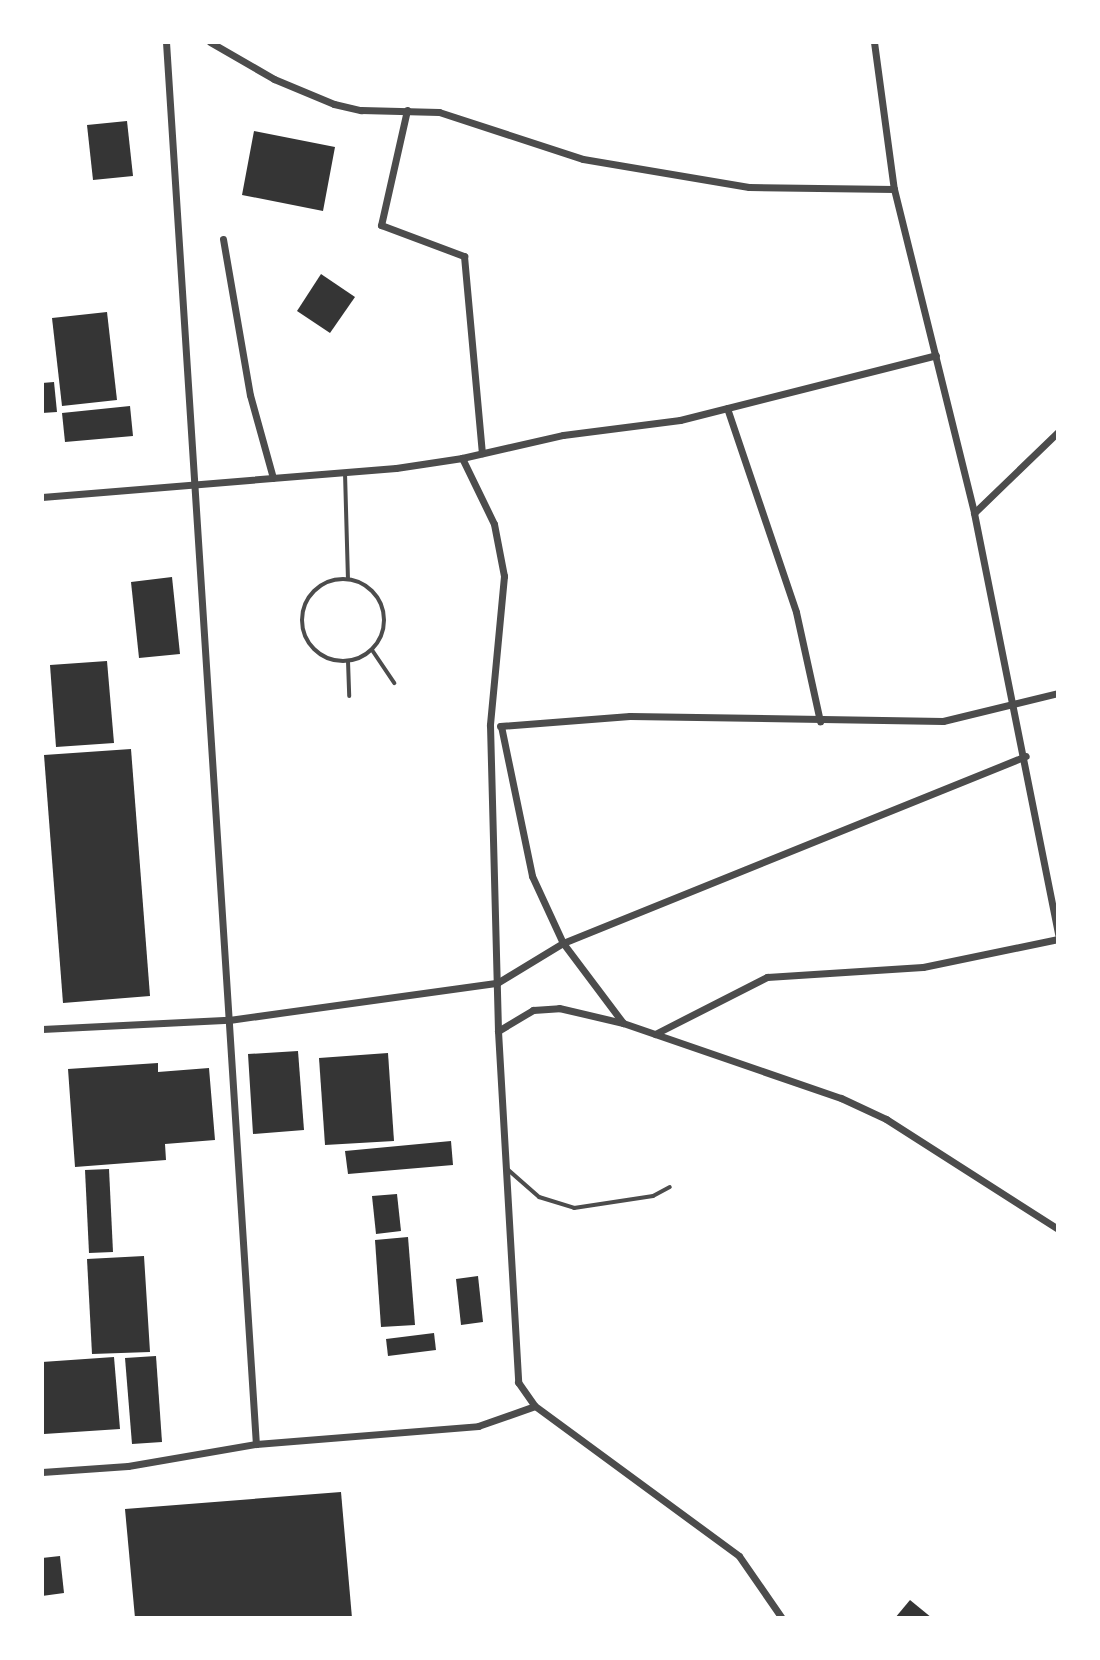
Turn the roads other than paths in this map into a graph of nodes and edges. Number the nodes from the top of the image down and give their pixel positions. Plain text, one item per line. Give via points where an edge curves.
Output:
1 (166, 42) edge
2 (210, 42) edge
3 (874, 42) edge
4 (407, 110) junction
5 (894, 189) junction
6 (223, 239) dead end
7 (936, 355) junction
8 (727, 408) junction
9 (1058, 432) edge
10 (482, 453) junction
11 (462, 458) junction
12 (345, 472) junction
13 (273, 478) junction
14 (194, 485) junction
15 (42, 497) edge
16 (974, 513) junction
17 (348, 578) junction
18 (372, 650) junction
19 (348, 661) junction
20 (394, 683) dead end
21 (1058, 693) edge
22 (349, 696) dead end
23 (1016, 706) junction
24 (820, 721) junction
25 (490, 725) junction
26 (501, 726) junction
27 (1026, 756) junction
28 (1058, 937) edge
29 (563, 943) junction
30 (497, 983) junction
31 (229, 1020) junction
32 (623, 1023) junction
33 (42, 1029) edge
34 (498, 1031) junction
35 (655, 1034) junction
36 (504, 1166) junction
37 (670, 1187) dead end
38 (1058, 1229) edge
39 (535, 1406) junction
40 (256, 1444) junction
41 (42, 1472) edge
42 (782, 1618) edge

1 - 14 street
2 - 4 street via 311,96 361,110
3 - 5 street
4 - 5 street via 439,112 583,159 717,183
4 - 10 street via 381,225 464,256
5 - 7 street
6 - 13 street via 250,395
7 - 8 street
7 - 16 street
8 - 10 street
8 - 24 street via 796,612
9 - 16 street
10 - 11 street
11 - 12 street
11 - 25 street via 494,524 504,576
12 - 13 street
12 - 17 lane
13 - 14 street
14 - 15 street
14 - 31 street
16 - 23 street
17 - 18 lane via 367,585 384,610 384,630
17 - 19 lane via 320,585 307,600 302,620 313,647 329,658
18 - 19 lane
18 - 20 lane
19 - 22 lane
21 - 23 street
23 - 24 street via 943,721
23 - 27 street
24 - 26 street via 630,716
25 - 26 street
25 - 30 street
26 - 29 street via 532,876
27 - 28 street
27 - 29 street
28 - 35 street via 923,967 767,977
29 - 30 street
29 - 32 street
30 - 31 street
30 - 34 street
31 - 33 street
31 - 40 street
32 - 34 street via 543,1007
32 - 35 street
34 - 36 street
35 - 38 street via 886,1119
36 - 37 lane via 539,1197 574,1208 638,1199
36 - 39 street via 518,1382
39 - 40 street via 478,1426
39 - 42 street via 739,1556
40 - 41 street via 168,1461

